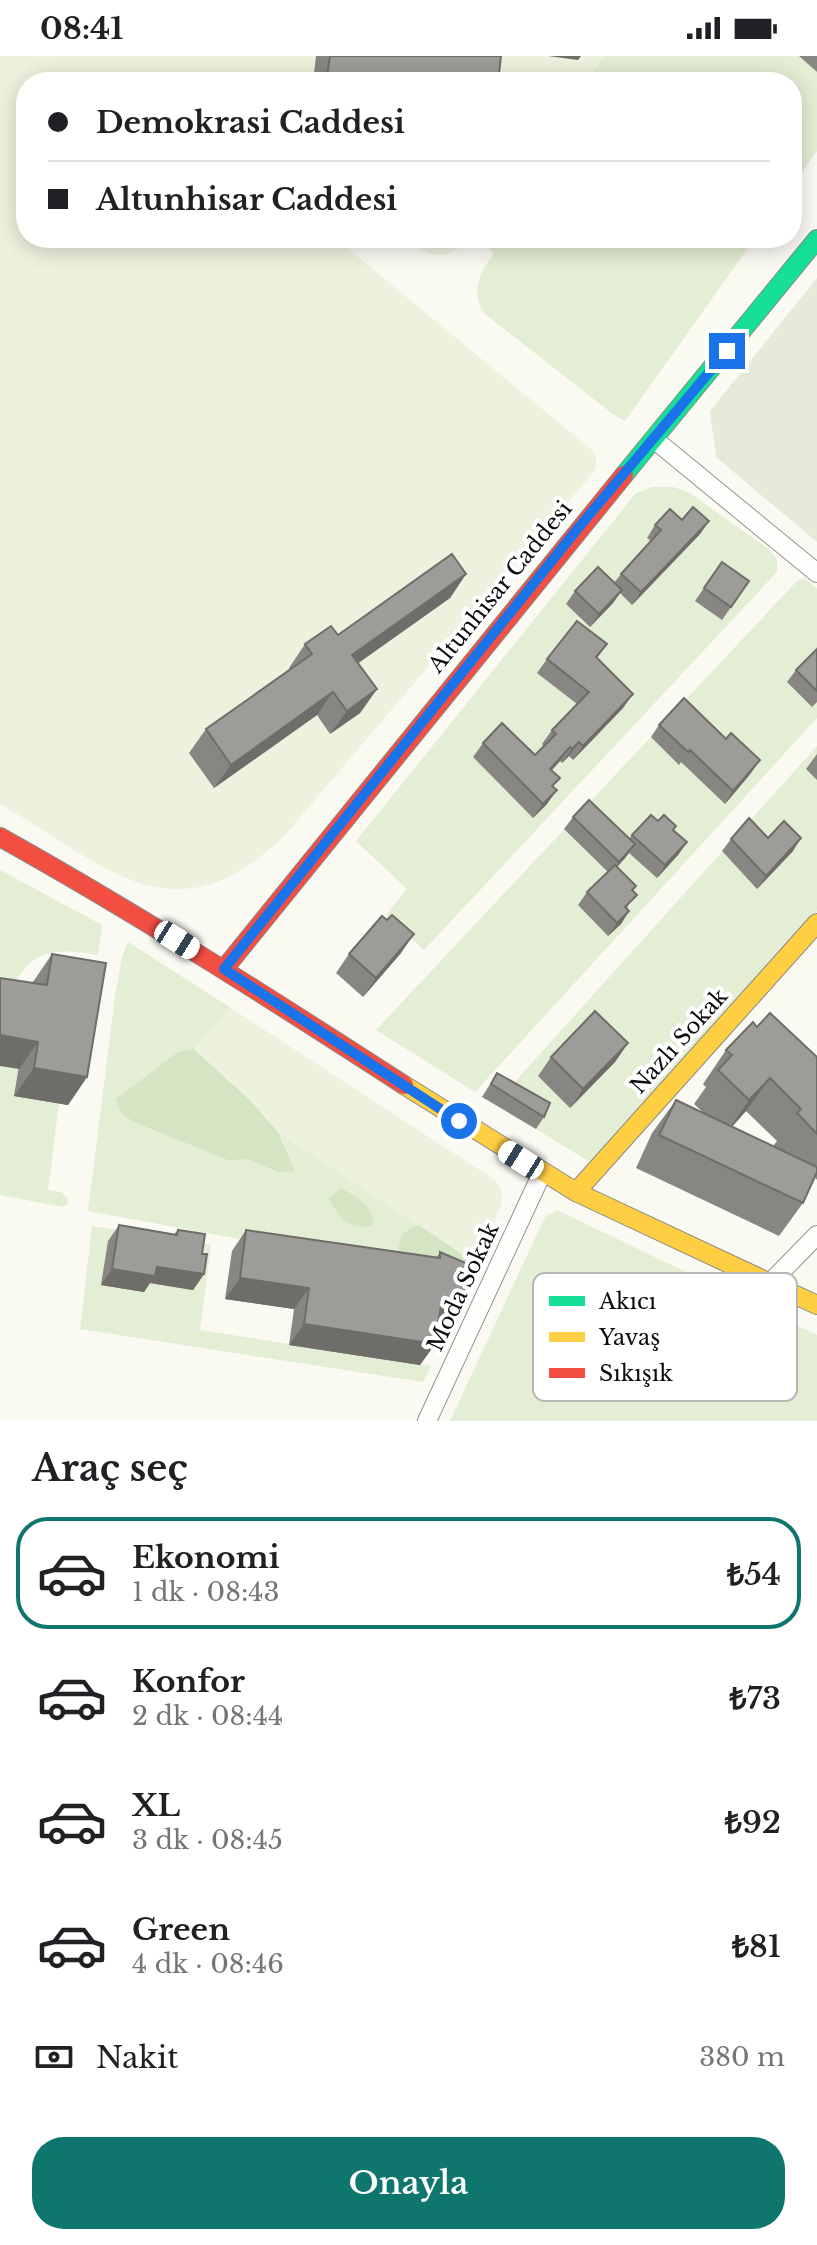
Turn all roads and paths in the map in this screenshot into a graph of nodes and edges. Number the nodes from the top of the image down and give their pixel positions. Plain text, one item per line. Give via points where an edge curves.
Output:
1 (817, 239) edge
2 (655, 440) junction
3 (817, 573) edge
4 (0, 837) edge
5 (817, 923) edge
6 (224, 969) junction
7 (542, 1173) junction
8 (576, 1192) junction
9 (817, 1235) edge
10 (749, 1273) edge
11 (780, 1273) edge
12 (797, 1296) edge
13 (817, 1305) edge
14 (427, 1421) edge

1 - 2 street, Altunhisar Caddesi
2 - 3 street
2 - 6 street, Altunhisar Caddesi
4 - 6 street
5 - 8 street, Nazlı Sokak
6 - 7 street
7 - 8 street
7 - 14 street, Moda Sokak
8 - 10 street
9 - 11 street
12 - 13 street

